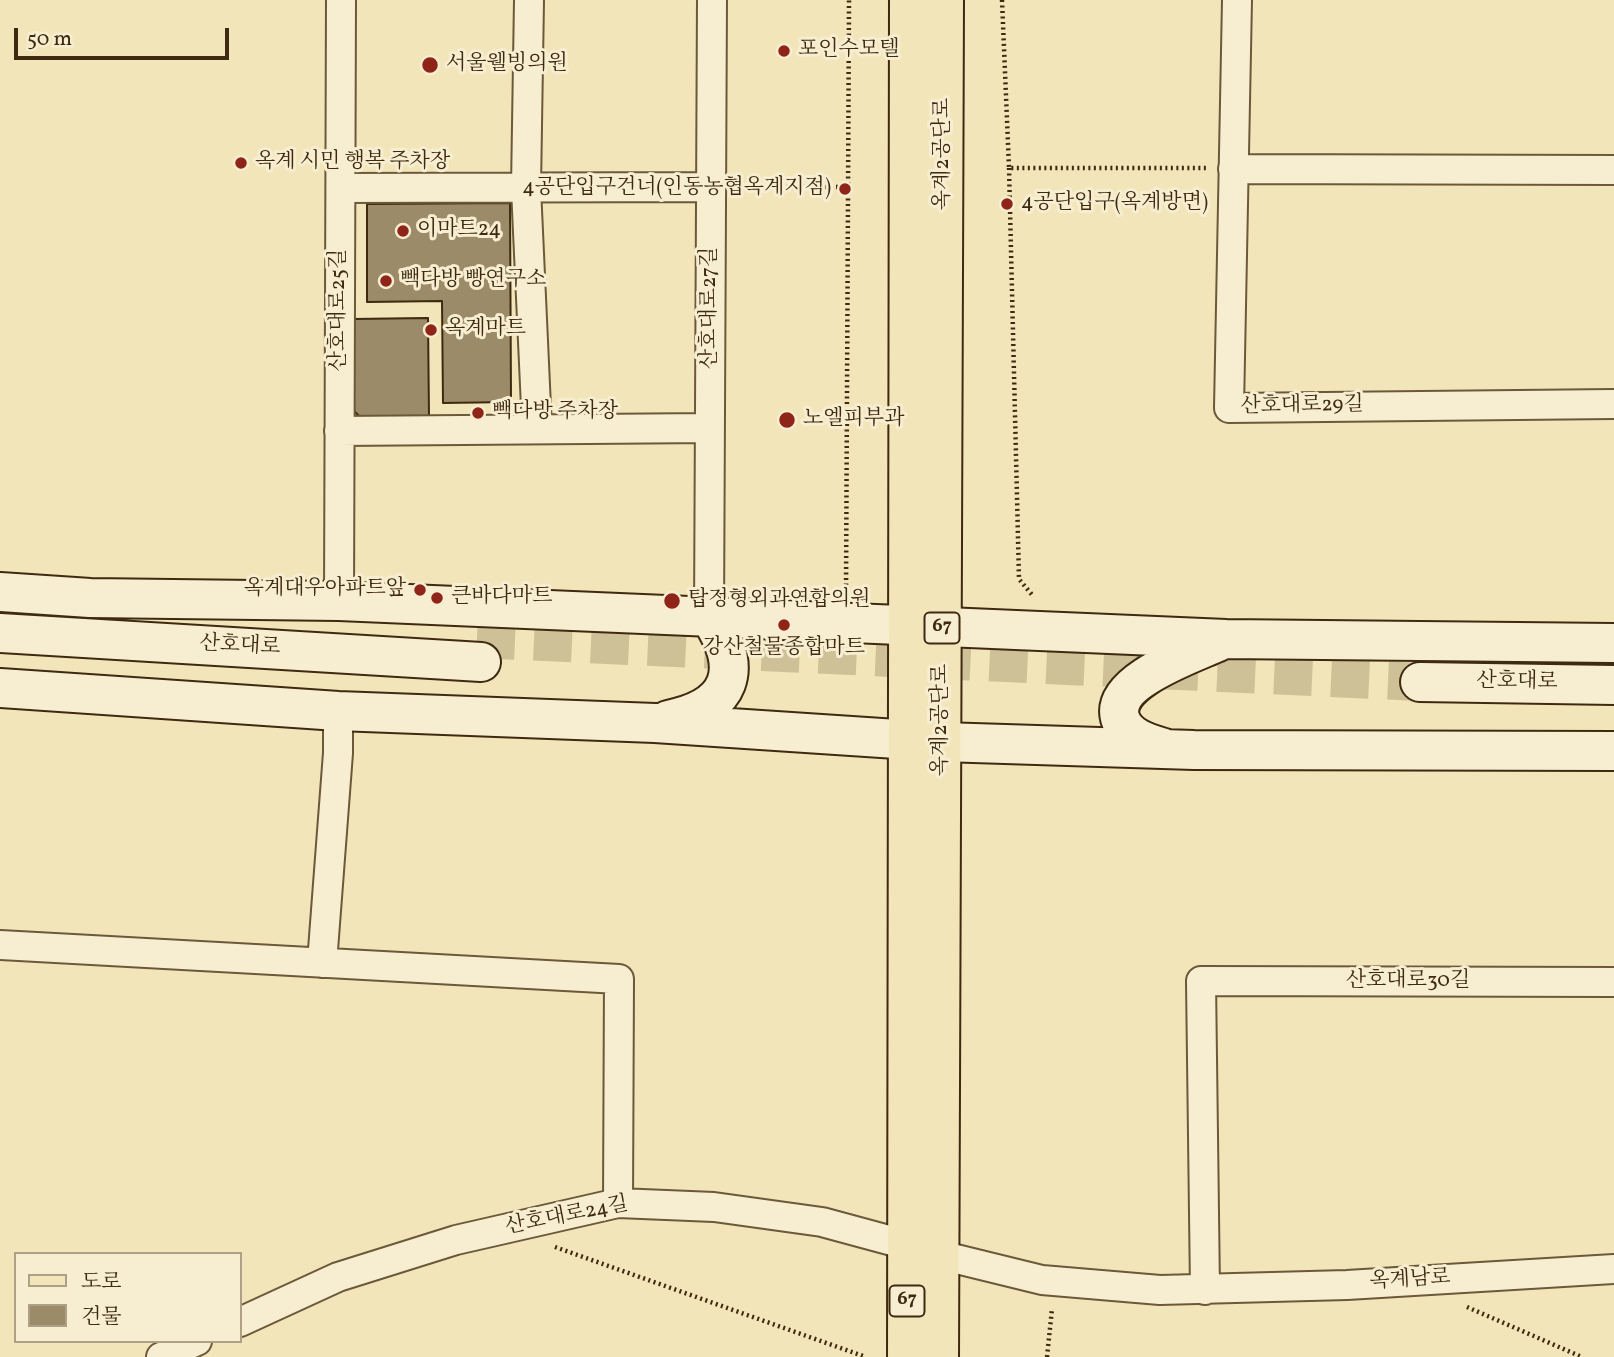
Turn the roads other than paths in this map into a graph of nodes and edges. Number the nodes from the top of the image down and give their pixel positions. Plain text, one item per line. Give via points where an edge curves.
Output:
1 (341, 0) edge
2 (529, 0) edge
3 (712, 0) edge
4 (909, 0) edge
5 (944, 0) edge
6 (1237, 0) edge
7 (1233, 169) junction
8 (1614, 170) edge
9 (711, 187) junction
10 (341, 188) junction
11 (526, 188) junction
12 (1614, 404) edge
13 (710, 428) junction
14 (537, 429) junction
15 (340, 431) junction
16 (0, 592) edge
17 (339, 601) junction
18 (0, 612) edge
19 (709, 617) junction
20 (925, 626) junction
21 (0, 633) edge
22 (1226, 639) junction
23 (1614, 643) edge
24 (1614, 685) edge
25 (0, 688) edge
26 (1614, 709) edge
27 (338, 710) junction
28 (655, 723) junction
29 (925, 741) junction
30 (1164, 749) junction
31 (1614, 751) edge
32 (0, 945) edge
33 (322, 962) junction
34 (1614, 982) edge
35 (618, 1203) junction
36 (923, 1250) junction
37 (1614, 1269) edge
38 (1205, 1290) junction
39 (242, 1321) edge
40 (192, 1343) edge
41 (161, 1357) edge
42 (907, 1357) edge
43 (939, 1357) edge

1 - 10 street, 산호대로25길
2 - 11 street
3 - 9 street, 산호대로27길
4 - 20 main road, 옥계2공단로 / 67
5 - 20 main road, 옥계2공단로 / 67
6 - 7 street, 산호대로29길
7 - 8 street
7 - 12 street, 산호대로29길 via 1229,408
9 - 11 street
9 - 13 street, 산호대로27길
10 - 11 street
10 - 15 street, 산호대로25길
11 - 14 street
13 - 14 street
13 - 19 street, 산호대로27길
14 - 15 street
15 - 17 street, 산호대로25길
16 - 17 street via 90,598
17 - 19 street
18 - 21 street, 산호대로 via 479,650
19 - 20 street
19 - 28 street via 725,646 729,680 714,701 699,710
20 - 22 street
20 - 29 main road, 옥계2공단로 / 67
22 - 23 street
22 - 30 street via 1146,676 1124,695 1119,710 1124,727 1144,742
24 - 26 street, 산호대로 via 1421,693
25 - 27 street
27 - 28 street
27 - 33 street
28 - 29 street
29 - 30 street
29 - 36 main road, 옥계2공단로 / 67
30 - 31 street
32 - 33 street
33 - 35 street via 619,979
34 - 38 street, 산호대로30길 via 1201,981
35 - 36 street, 산호대로24길 via 714,1207 822,1222
35 - 39 street, 산호대로24길 via 456,1240 338,1277
36 - 38 street, 옥계남로 via 1042,1280
36 - 42 main road, 옥계2공단로 / 67
36 - 43 main road, 옥계2공단로 / 67
37 - 38 street, 옥계남로
40 - 41 street

